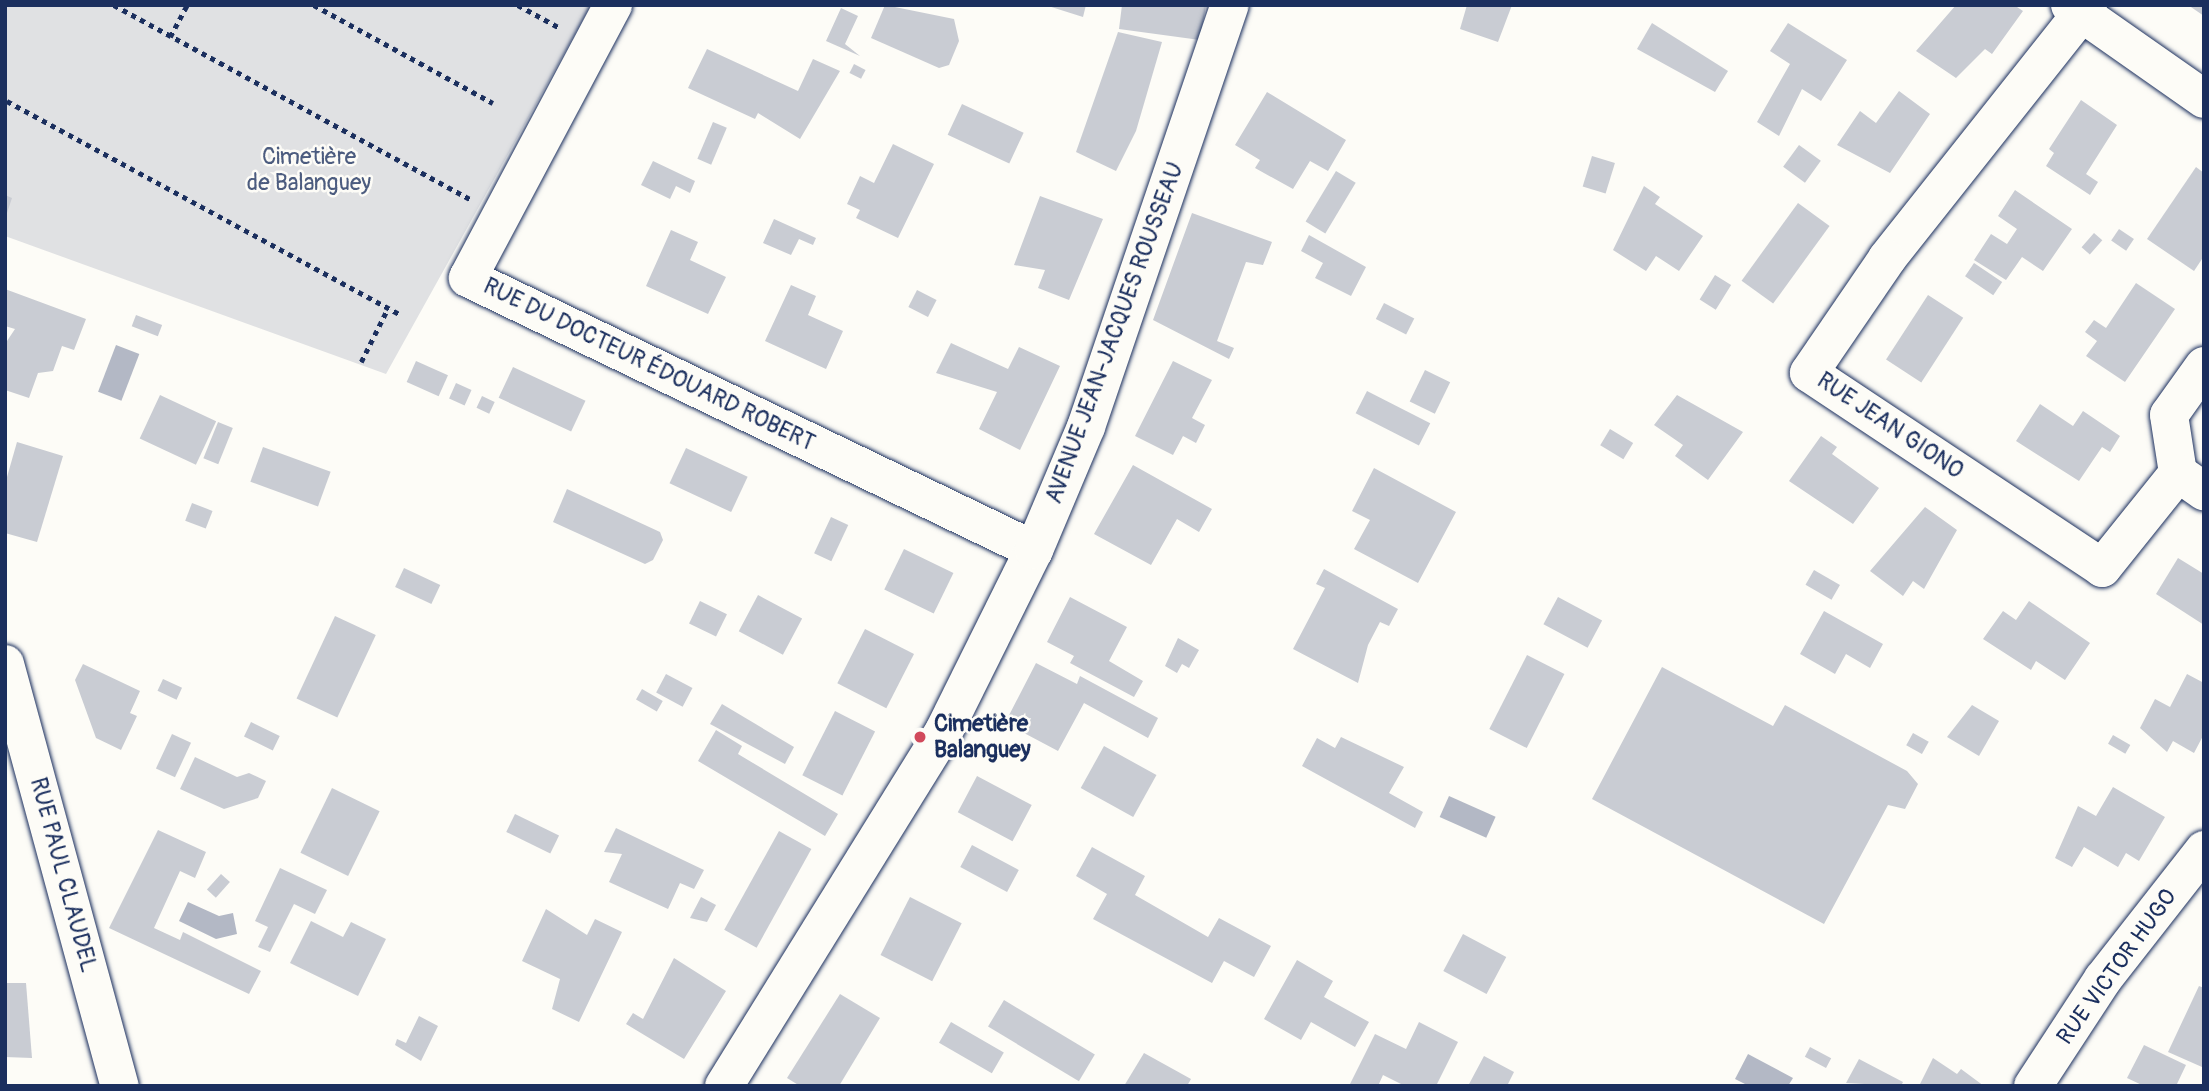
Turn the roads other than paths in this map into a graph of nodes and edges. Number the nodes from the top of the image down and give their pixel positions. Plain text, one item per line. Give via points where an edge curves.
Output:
1 (613, 5) edge
2 (1230, 5) edge
3 (2080, 9) edge
4 (2204, 99) edge
5 (2204, 366) edge
6 (2191, 482) edge
7 (1034, 550) junction
8 (5, 664) edge
9 (2204, 849) edge
10 (120, 1086) edge
11 (724, 1086) edge
12 (2033, 1086) edge

1 - 7 street, RUE DU DOCTEUR ÉDOUARD ROBERT via 468,278
2 - 7 street, AVENUE JEAN-JACQUES ROUSSEAU via 1086,427
3 - 4 street
3 - 6 street, RUE JEAN GIONO via 1887,259 1809,373 2102,568
5 - 6 street via 2169,415
7 - 11 street, AVENUE JEAN-JACQUES ROUSSEAU via 944,730
8 - 10 street, RUE PAUL CLAUDEL
9 - 12 street, RUE VICTOR HUGO via 2103,979

